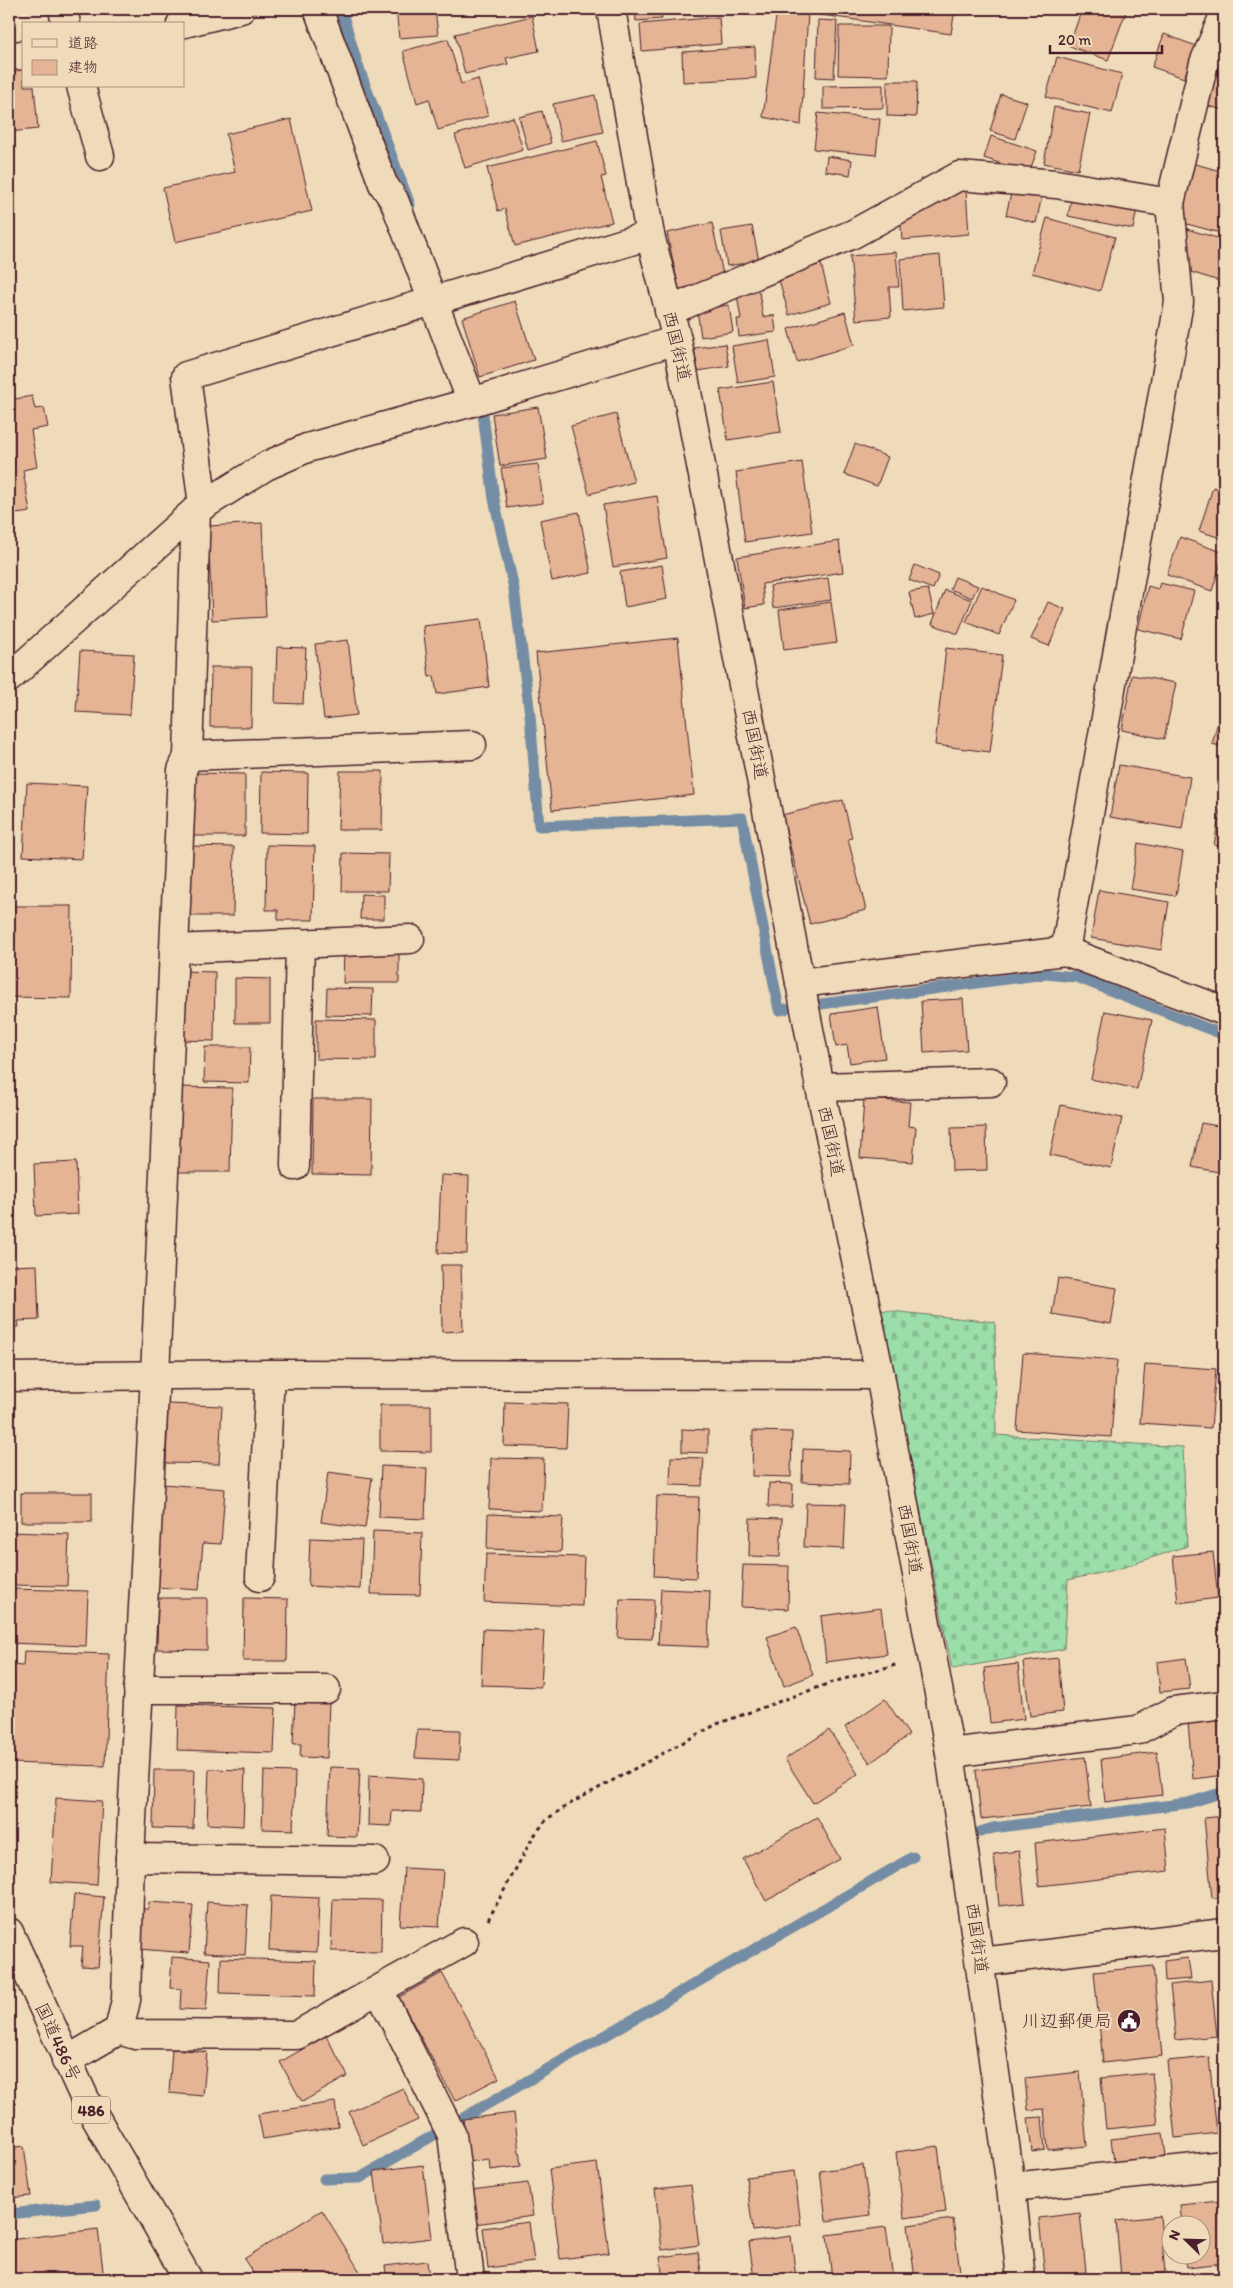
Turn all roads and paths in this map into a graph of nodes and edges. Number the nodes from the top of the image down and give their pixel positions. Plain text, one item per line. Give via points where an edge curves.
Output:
1 (63, 9) edge
2 (241, 9) edge
3 (318, 9) edge
4 (612, 9) edge
5 (1224, 15) edge
6 (66, 22) edge
7 (185, 23) edge
8 (22, 55) edge
9 (9, 56) edge
10 (81, 88) edge
11 (100, 156) dead end
12 (1170, 203) junction
13 (650, 235) junction
14 (440, 300) junction
15 (669, 311) junction
16 (677, 340) junction
17 (472, 402) junction
18 (200, 508) junction
19 (9, 678) edge
20 (472, 745) dead end
21 (188, 756) junction
22 (410, 938) dead end
23 (300, 943) junction
24 (175, 949) junction
25 (1065, 951) junction
26 (800, 983) junction
27 (1224, 1012) edge
28 (991, 1082) dead end
29 (820, 1087) junction
30 (295, 1166) dead end
31 (270, 1374) junction
32 (155, 1375) junction
33 (880, 1375) junction
34 (9, 1376) edge
35 (260, 1577) dead end
36 (932, 1655) junction
37 (138, 1689) junction
38 (326, 1689) dead end
39 (1224, 1705) edge
40 (950, 1753) junction
41 (130, 1858) junction
42 (375, 1861) dead end
43 (9, 1932) edge
44 (1224, 1933) edge
45 (464, 1942) joint
46 (980, 1962) junction
47 (379, 1990) junction
48 (119, 2030) junction
49 (66, 2062) junction
50 (1224, 2165) edge
51 (1011, 2187) junction
52 (188, 2279) edge
53 (470, 2279) edge
54 (1021, 2279) edge

1 - 6 main road
2 - 7 main road
3 - 14 main road via 383,184 394,200
4 - 13 main road, 西国街道
5 - 12 main road via 1204,63
8 - 9 main road
10 - 11 main road
12 - 15 main road via 1056,184 959,176 852,234
12 - 25 main road via 1179,302
13 - 14 main road
13 - 15 main road, 西国街道
14 - 17 main road
14 - 18 main road via 186,376
15 - 16 main road, 西国街道
16 - 17 main road
16 - 26 main road, 西国街道
17 - 18 main road via 307,448 266,466
18 - 19 main road
18 - 21 main road
20 - 21 main road
21 - 24 main road via 182,770
22 - 23 main road
23 - 24 main road
23 - 30 main road
24 - 32 main road
25 - 26 main road
25 - 27 main road
26 - 29 main road, 西国街道
28 - 29 main road
29 - 33 main road, 西国街道
31 - 32 main road
31 - 33 main road
31 - 35 main road
32 - 34 main road
32 - 37 main road
33 - 36 main road, 西国街道
36 - 40 main road, 西国街道
36 - 45 path via 833,1682 717,1724 573,1802 547,1819 533,1836 494,1912 481,1930
37 - 38 main road
37 - 41 main road
39 - 40 main road via 1174,1711 1138,1730
40 - 46 main road, 西国街道
41 - 42 main road
41 - 48 main road via 126,2000
43 - 49 main road, 国道486号 / 486
44 - 46 main road
45 - 47 main road
46 - 51 main road, 西国街道
47 - 48 main road via 297,2034 132,2034
47 - 53 main road via 449,2128
48 - 49 main road
49 - 52 main road, 国道486号 / 486
50 - 51 main road
51 - 54 main road, 西国街道

